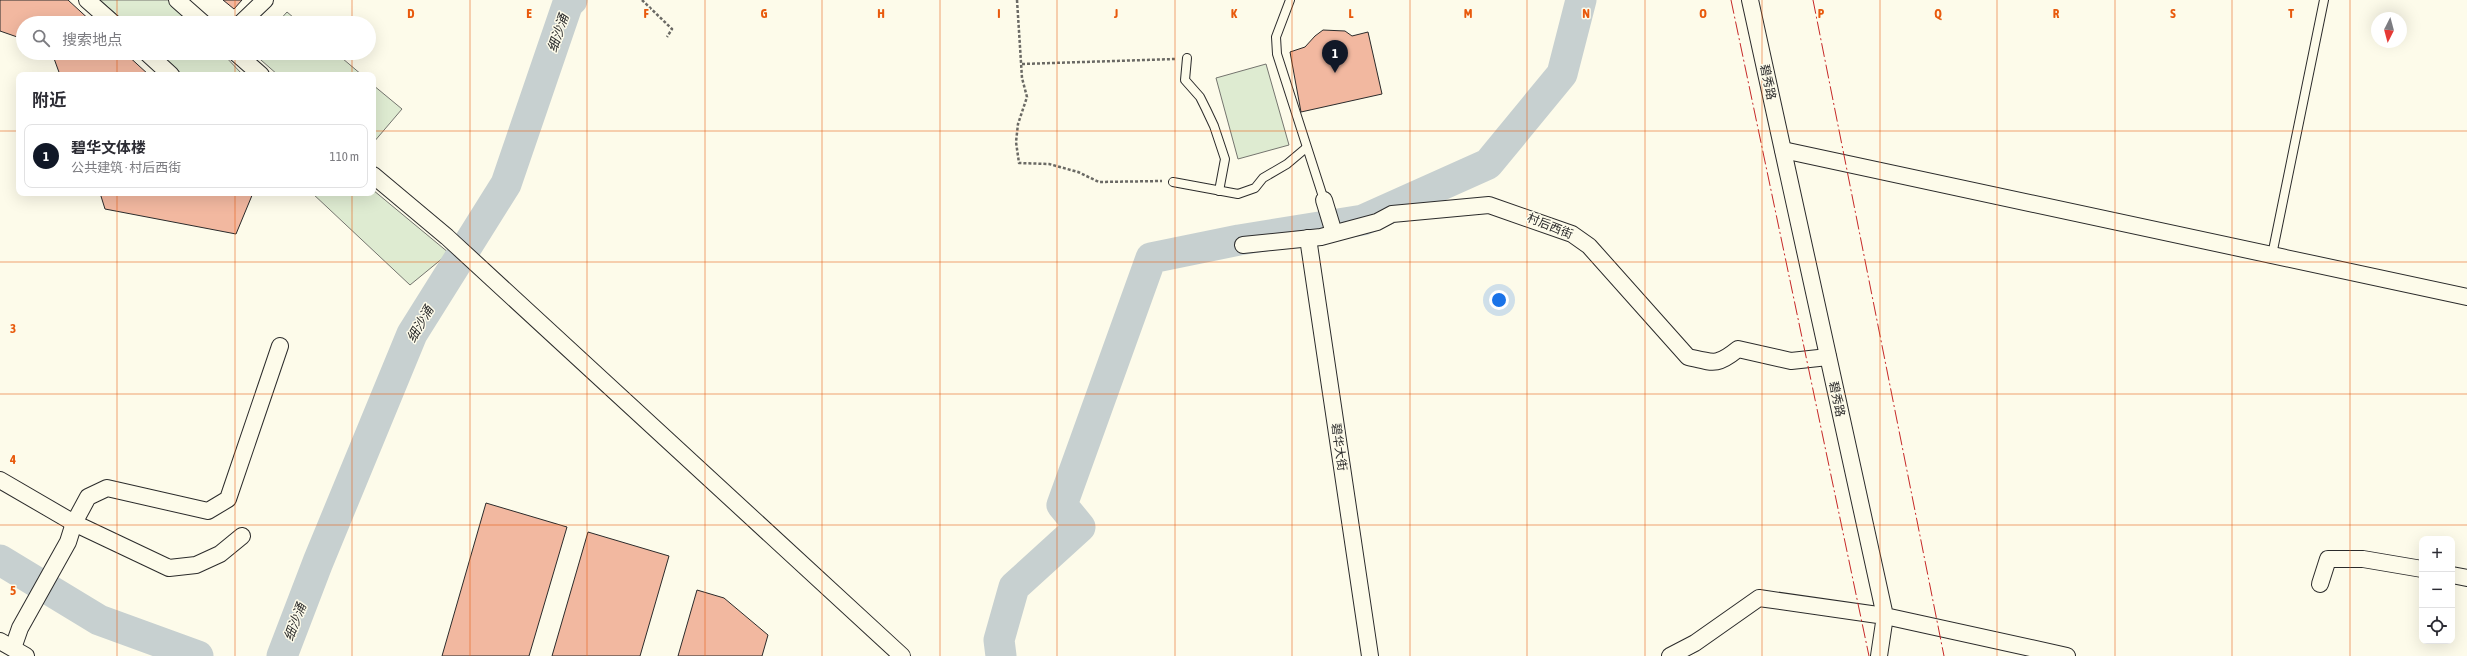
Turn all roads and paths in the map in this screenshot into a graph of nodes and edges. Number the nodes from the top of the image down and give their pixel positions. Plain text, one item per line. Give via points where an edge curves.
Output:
1 (87, 0) edge
2 (177, 0) edge
3 (266, 0) edge
4 (642, 0) edge
5 (1017, 0) edge
6 (1290, 0) edge
7 (1750, 0) edge
8 (2324, 0) edge
9 (105, 16) edge
10 (195, 16) edge
11 (249, 16) edge
12 (668, 37) dead end
13 (1187, 58) joint
14 (155, 60) edge
15 (244, 60) edge
16 (1022, 64) junction
17 (168, 72) edge
18 (258, 72) edge
19 (1306, 148) junction
20 (1783, 150) junction
21 (376, 178) edge
22 (1173, 182) joint
23 (1219, 191) junction
24 (1324, 200) joint
25 (1333, 233) junction
26 (1308, 238) junction
27 (1243, 246) dead end
28 (2272, 255) junction
29 (2467, 297) edge
30 (280, 346) dead end
31 (1828, 357) junction
32 (0, 480) edge
33 (74, 523) junction
34 (242, 536) dead end
35 (2419, 569) edge
36 (2455, 576) edge
37 (2467, 578) edge
38 (2320, 584) dead end
39 (1885, 616) junction
40 (13, 648) edge
41 (902, 656) edge
42 (1370, 656) edge
43 (1670, 656) edge
44 (1879, 656) edge
45 (2067, 656) edge

1 - 9 street
2 - 10 street
3 - 11 street
4 - 12 path via 672,29
5 - 16 path
6 - 19 lane via 1276,37 1277,54
7 - 20 street, 碧秀路
8 - 28 lane
13 - 16 path
13 - 23 lane via 1185,80 1200,97 1214,126 1225,159
14 - 17 street
15 - 18 street
16 - 22 path via 1027,98 1017,130 1019,163 1049,164 1078,172 1099,182
19 - 23 lane via 1287,164 1263,178 1255,188 1238,194
19 - 24 lane
20 - 28 street
20 - 31 street, 碧秀路
21 - 41 street via 447,237
22 - 23 lane
24 - 25 street
25 - 26 street, 村后西街
25 - 31 street, 村后西街 via 1377,222 1392,214 1489,205 1572,234 1589,246 1688,357 1710,362 1723,361 1738,349 1791,361
26 - 27 street, 村后西街
26 - 42 street, 碧华大街
28 - 29 street
30 - 33 street via 228,499 208,511 107,488 88,496
31 - 39 street, 碧秀路
32 - 33 street
33 - 34 street via 169,568 196,565 220,554
33 - 40 street via 68,542 20,628
35 - 38 street via 2363,559 2328,559
36 - 37 street
39 - 43 street via 1759,598 1695,643
39 - 44 street
39 - 45 street

